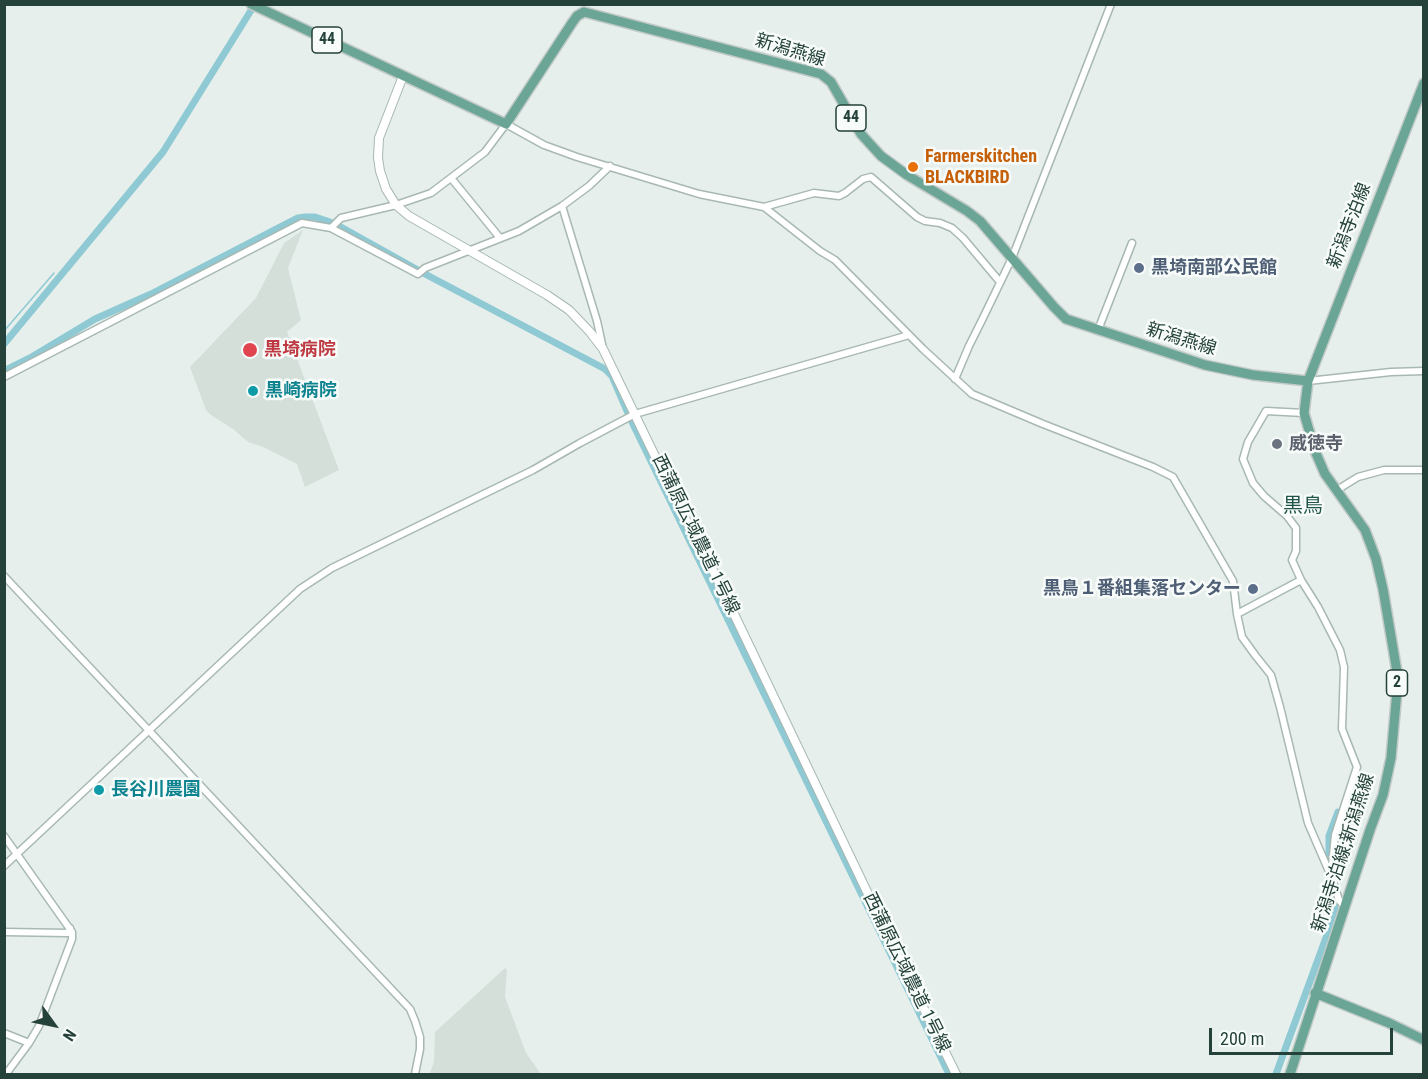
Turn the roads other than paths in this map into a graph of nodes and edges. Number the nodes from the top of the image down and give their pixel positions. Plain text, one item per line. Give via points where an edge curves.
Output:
1 (251, 4) edge
2 (1111, 4) edge
3 (403, 76) junction
4 (1424, 83) edge
5 (506, 124) junction
6 (610, 166) junction
7 (451, 178) junction
8 (396, 205) junction
9 (562, 206) junction
10 (764, 207) junction
11 (331, 228) junction
12 (501, 238) junction
13 (1132, 243) dead end
14 (470, 250) junction
15 (1012, 258) junction
16 (1000, 282) junction
17 (1098, 330) junction
18 (909, 335) junction
19 (603, 349) junction
20 (1424, 371) edge
21 (4, 376) edge
22 (955, 379) junction
23 (1308, 381) junction
24 (1304, 413) junction
25 (635, 414) junction
26 (1424, 470) edge
27 (1337, 490) junction
28 (4, 576) edge
29 (1301, 580) junction
30 (1237, 614) junction
31 (148, 731) junction
32 (4, 836) edge
33 (18, 854) junction
34 (4, 866) edge
35 (1331, 876) junction
36 (1344, 906) junction
37 (70, 928) junction
38 (4, 932) edge
39 (1316, 993) junction
40 (4, 1033) edge
41 (1424, 1040) edge
42 (29, 1043) junction
43 (6, 1074) edge
44 (415, 1074) edge
45 (956, 1074) edge
46 (1290, 1074) edge

1 - 3 main road, 44
2 - 15 street
3 - 5 main road, 44
3 - 8 street, 西蒲原広域農道 1号線 via 379,138 380,171
4 - 23 main road, 新潟寺泊線 / 2
5 - 6 street via 544,145
5 - 7 street via 485,152
5 - 15 main road, 新潟燕線 / 44 via 577,16 591,13 821,74 831,82 861,134 881,156 980,221
6 - 9 street
6 - 10 street via 699,194
7 - 8 street via 431,193
7 - 12 street
8 - 11 street via 341,218
8 - 14 street, 西蒲原広域農道 1号線
9 - 12 street
9 - 19 street
10 - 16 street via 814,193 839,196 863,178 871,177 917,217 952,228
10 - 18 street via 835,260
11 - 14 street via 418,274
11 - 21 street via 302,223
12 - 14 street
13 - 17 street
14 - 19 street, 西蒲原広域農道 1号線 via 548,295 580,321
15 - 16 street
15 - 17 main road, 新潟燕線 / 44 via 1066,319
16 - 22 street
17 - 23 main road, 新潟燕線 / 44 via 1227,371
18 - 22 street
18 - 25 street
19 - 25 street, 西蒲原広域農道 1号線
20 - 23 street
22 - 30 street via 972,394 1173,477 1233,581
23 - 24 main road, 新潟寺泊線;新潟燕線 / 2
24 - 27 main road, 新潟寺泊線;新潟燕線 / 2 via 1325,474
24 - 29 street via 1266,411 1243,459 1253,483 1296,528 1292,560
25 - 31 street via 533,470 332,568 300,589
25 - 45 street, 西蒲原広域農道 1号線
26 - 27 street via 1384,470 1358,477
27 - 36 main road, 新潟寺泊線;新潟燕線 / 2 via 1365,530 1376,559 1397,672 1388,776
28 - 31 street
29 - 30 street
29 - 35 street via 1340,650 1344,667 1342,729 1357,767 1335,835
30 - 35 street via 1242,637 1271,675 1308,824
31 - 33 street
31 - 44 street via 410,1009 420,1037
32 - 33 street
33 - 34 street
33 - 37 street
35 - 36 street
36 - 39 main road, 新潟寺泊線;新潟燕線 / 2
37 - 38 street via 68,933
37 - 42 street via 72,939
39 - 41 main road
39 - 46 main road, 2
40 - 42 street
42 - 43 street

